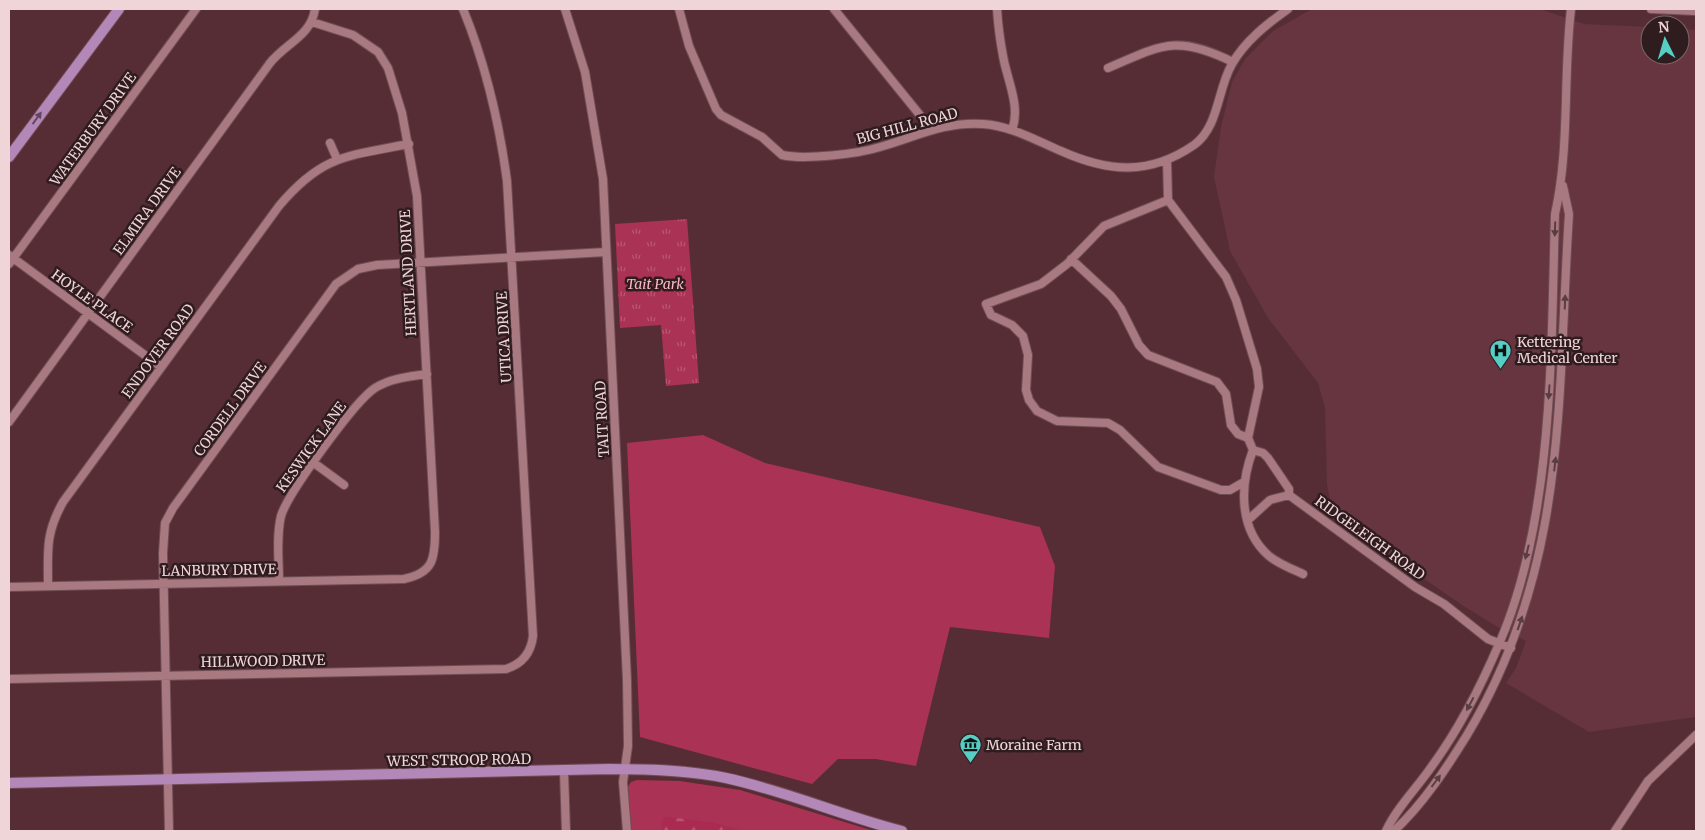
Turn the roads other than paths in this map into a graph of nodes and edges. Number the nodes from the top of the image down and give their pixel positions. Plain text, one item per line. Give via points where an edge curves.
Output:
1 (118, 9) edge
2 (196, 9) edge
3 (315, 9) edge
4 (463, 9) edge
5 (565, 9) edge
6 (679, 9) edge
7 (834, 9) edge
8 (997, 9) edge
9 (1288, 9) edge
10 (1571, 9) edge
11 (1651, 9) edge
12 (1696, 11) edge
13 (312, 22) junction
14 (1233, 62) junction
15 (1108, 68) dead end
16 (932, 130) junction
17 (1012, 130) junction
18 (330, 144) dead end
19 (409, 144) junction
20 (9, 157) edge
21 (337, 158) junction
22 (1167, 160) junction
23 (1563, 181) junction
24 (1168, 200) junction
25 (606, 252) junction
26 (512, 258) junction
27 (10, 259) edge
28 (1071, 259) junction
29 (420, 263) junction
30 (88, 313) junction
31 (161, 367) junction
32 (427, 374) junction
33 (9, 422) edge
34 (1248, 438) junction
35 (1253, 450) junction
36 (314, 463) junction
37 (1244, 482) junction
38 (344, 485) dead end
39 (1289, 496) junction
40 (1248, 520) junction
41 (427, 569) joint
42 (1303, 574) dead end
43 (279, 581) junction
44 (163, 584) junction
45 (48, 586) junction
46 (9, 587) edge
47 (1499, 644) junction
48 (1511, 648) junction
49 (518, 664) joint
50 (165, 676) junction
51 (9, 679) edge
52 (1696, 735) edge
53 (624, 769) junction
54 (564, 772) junction
55 (168, 779) junction
56 (9, 782) edge
57 (1406, 820) junction
58 (169, 831) edge
59 (566, 831) edge
60 (627, 831) edge
61 (902, 831) edge
62 (1386, 831) edge
63 (1394, 831) edge
64 (1405, 831) edge
65 (1615, 831) edge

20 -> 1 main road
2 - 27 street, WATERBURY DRIVE
3 - 13 street
4 - 26 street, UTICA DRIVE via 487,75 502,144
5 - 25 street, TAIT ROAD via 585,72 594,120 603,179
6 - 16 street, BIG HILL ROAD via 690,46 716,109 762,137 782,156 857,152
7 - 16 street
8 - 17 street via 1003,56 1014,102
9 - 14 street, BIG HILL ROAD via 1254,37
10 - 23 street
11 - 12 street
13 - 19 street, HERTLAND DRIVE via 353,35 378,52 395,88
13 - 30 street, ELMIRA DRIVE via 304,34 286,46 270,63
14 - 15 street via 1206,49 1175,44 1150,50
14 - 22 street, BIG HILL ROAD via 1206,134
16 - 17 street, BIG HILL ROAD via 962,122
17 - 22 street, BIG HILL ROAD via 1061,152 1104,166 1137,168
18 - 21 street
19 - 21 street, ENDOVER ROAD
19 - 29 street, HERTLAND DRIVE
21 - 31 street, ENDOVER ROAD via 320,167 293,190
22 - 24 street
23 -> 47 street via 1555,214 1550,386 1544,455 1528,547 1510,616
48 -> 23 street via 1530,594 1540,550 1557,445 1569,214
24 - 28 street via 1104,226
24 - 34 street via 1218,264 1236,300 1259,380
25 - 26 street, CORDELL DRIVE
25 - 53 street, TAIT ROAD via 627,680 628,746
26 - 29 street, CORDELL DRIVE
26 - 49 street, UTICA DRIVE via 533,636 530,650
27 - 30 street, HOYLE PLACE
28 - 34 street via 1111,296 1148,355 1217,382 1226,394 1231,425 1238,434
28 - 37 street via 1041,284 986,304 992,316 1012,325 1026,342 1026,390 1037,411 1057,421 1108,423 1120,430 1158,467 1221,490 1230,490
29 - 32 street, HERTLAND DRIVE
29 - 44 street, CORDELL DRIVE via 368,266 350,273 336,284 168,515 163,532
30 - 31 street, HOYLE PLACE
30 - 33 street, ELMIRA DRIVE
31 - 45 street, ENDOVER ROAD via 52,521
32 - 36 street, KESWICK LANE via 390,380 369,392
32 - 41 street, HERTLAND DRIVE via 436,532 436,553
34 - 35 street
35 - 37 street
35 - 39 street via 1268,458 1289,489
36 - 38 street
36 - 43 street, KESWICK LANE via 289,498 282,515 278,535
37 - 40 street via 1243,502
39 - 40 street via 1270,500
39 - 47 street, RIDGELEIGH ROAD
40 - 42 street via 1256,540 1266,553
41 - 43 street, LANBURY DRIVE via 404,579
43 - 44 street, LANBURY DRIVE
44 - 45 street, LANBURY DRIVE
44 - 50 street, CORDELL DRIVE
45 - 46 street, LANBURY DRIVE
47 - 48 street, RIDGELEIGH ROAD
47 -> 62 street via 1454,733
57 -> 48 street via 1464,740
49 - 50 street, HILLWOOD DRIVE via 506,669
50 - 51 street, HILLWOOD DRIVE
50 - 55 street, CORDELL DRIVE
52 - 65 street via 1648,781
53 - 54 main road, WEST STROOP ROAD
53 - 60 street, TAIT ROAD
53 - 61 main road, WEST STROOP ROAD via 677,771 729,779
54 - 55 main road, WEST STROOP ROAD
54 - 59 street
55 - 56 main road, WEST STROOP ROAD
55 - 58 street, CORDELL DRIVE
57 - 63 street
57 - 64 street

